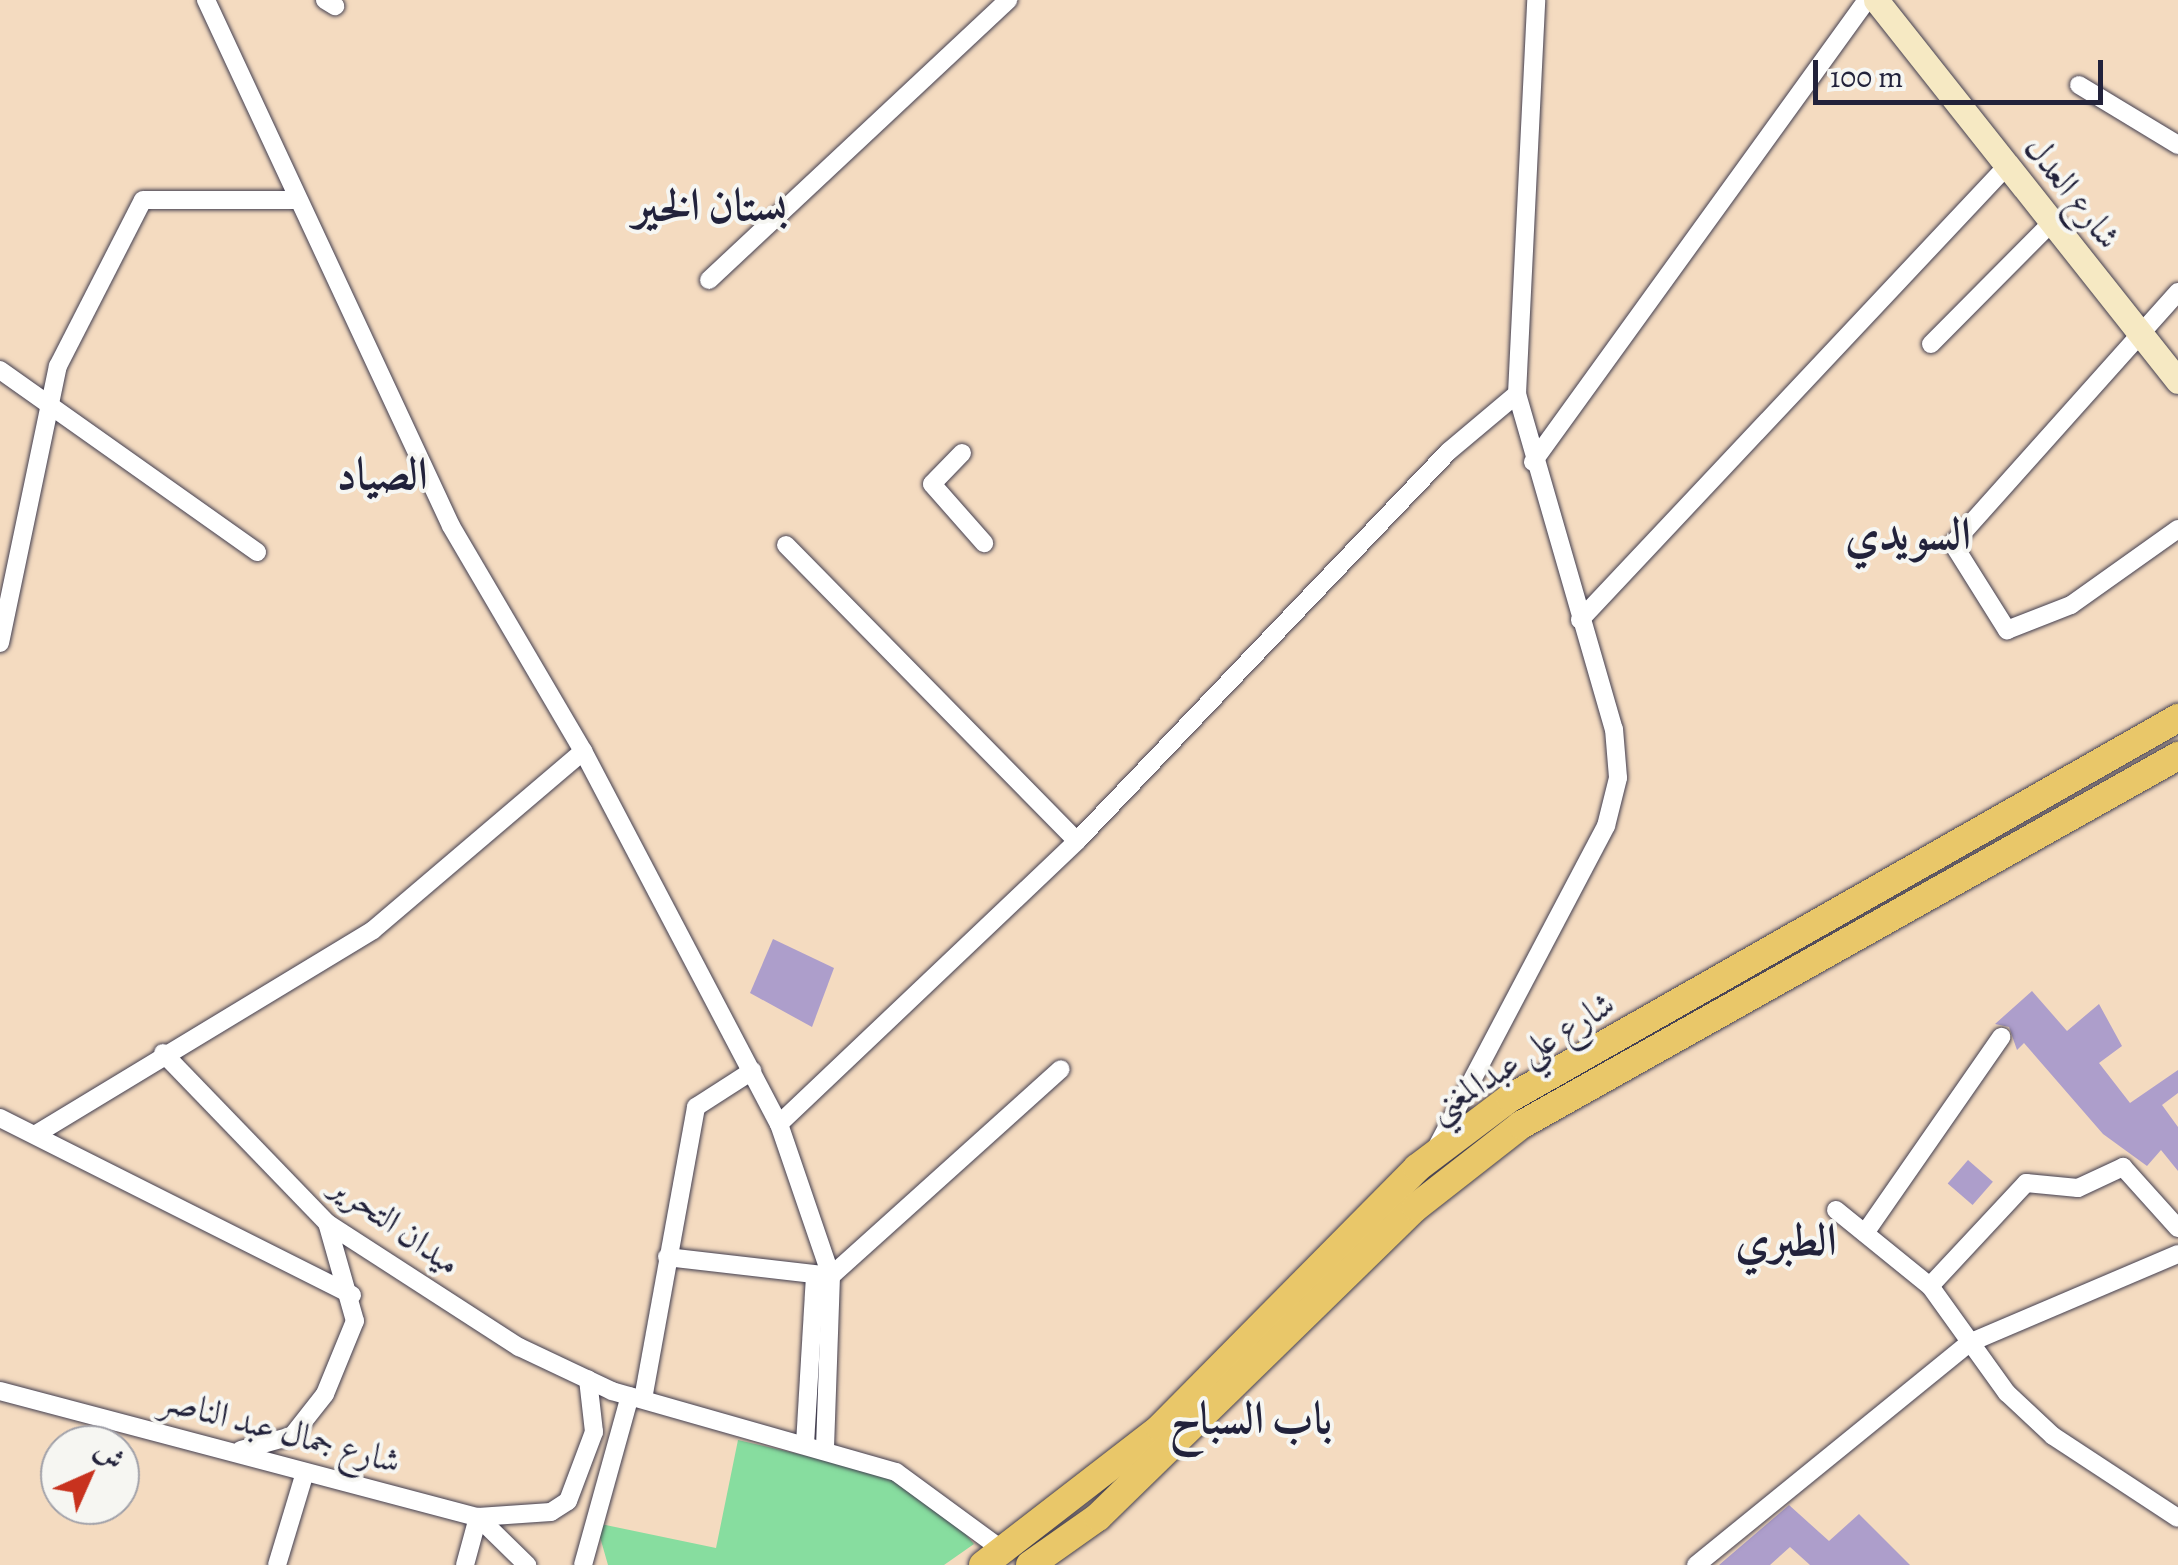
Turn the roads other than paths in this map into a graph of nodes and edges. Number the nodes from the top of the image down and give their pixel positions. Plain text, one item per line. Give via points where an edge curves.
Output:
1 (206, 0) edge
2 (1008, 0) edge
3 (1536, 0) edge
4 (1867, 0) edge
5 (1876, 0) edge
6 (2079, 86) dead end
7 (2178, 145) edge
8 (2007, 166) junction
9 (297, 200) junction
10 (2054, 221) junction
11 (709, 280) dead end
12 (2178, 292) edge
13 (2140, 336) junction
14 (1931, 344) dead end
15 (0, 370) edge
16 (2178, 381) edge
17 (1516, 394) junction
18 (50, 404) junction
19 (962, 452) dead end
20 (1533, 462) junction
21 (2178, 529) edge
22 (984, 543) dead end
23 (786, 544) dead end
24 (257, 552) dead end
25 (1580, 620) junction
26 (0, 643) edge
27 (2178, 718) edge
28 (583, 751) junction
29 (2178, 756) edge
30 (1076, 841) junction
31 (2001, 1037) dead end
32 (163, 1052) junction
33 (1061, 1069) dead end
34 (752, 1071) junction
35 (1510, 1098) junction
36 (0, 1118) edge
37 (778, 1124) junction
38 (1521, 1124) junction
39 (38, 1133) junction
40 (1428, 1159) junction
41 (1836, 1210) dead end
42 (327, 1223) junction
43 (2178, 1228) edge
44 (1865, 1233) junction
45 (2178, 1254) edge
46 (667, 1257) junction
47 (823, 1276) junction
48 (1930, 1286) junction
49 (352, 1295) junction
50 (1969, 1344) junction
51 (588, 1379) junction
52 (0, 1390) edge
53 (637, 1397) junction
54 (805, 1444) junction
55 (825, 1449) junction
56 (240, 1450) junction
57 (305, 1472) junction
58 (478, 1518) junction
59 (2178, 1518) edge
60 (994, 1558) edge
61 (277, 1565) edge
62 (465, 1565) edge
63 (528, 1565) edge
64 (582, 1565) edge
65 (1030, 1565) edge
66 (1696, 1565) edge

1 - 9 street
2 - 11 street
3 - 17 street
4 - 20 street
5 - 8 street, شارع العدل
6 - 7 street
8 - 10 street, شارع العدل
8 - 25 street
9 - 18 street via 143,200 58,366
9 - 28 street via 451,526
10 - 13 street, شارع العدل
10 - 14 street
12 - 13 street
13 - 16 street, شارع العدل
13 - 21 street via 1954,544 2007,630 2071,605
15 - 18 street
17 - 20 street
17 - 30 street via 1449,451
18 - 24 street
18 - 26 street
19 - 22 street via 932,484
20 - 25 street
23 - 30 street
25 - 40 street via 1618,745 1612,810 1476,1082
27 - 35 main road, شارع علي عبدالمغني
28 - 32 street via 374,930
28 - 34 street
29 - 38 main road, شارع علي عبدالمغني
30 - 37 street
31 - 44 street
32 - 39 street
32 - 42 street, ميدان التحرير
33 - 47 street
34 - 37 street
34 - 46 street via 696,1107
35 - 38 main road
35 - 40 main road, شارع علي عبدالمغني
36 - 39 street
37 - 47 street
38 - 65 main road, شارع علي عبدالمغني via 1416,1207 1124,1494
39 - 49 street
40 - 60 main road, شارع علي عبدالمغني via 1160,1428
41 - 44 street
42 - 49 street
42 - 51 street, ميدان التحرير via 519,1347
43 - 48 street via 2124,1168 2078,1188 2026,1184
44 - 48 street
45 - 50 street
46 - 47 street
46 - 53 street
47 - 54 street
47 - 55 street
48 - 50 street
49 - 56 street via 355,1321 324,1394 292,1436
50 - 59 street via 2053,1436
50 - 66 street
51 - 53 street, ميدان التحرير
51 - 58 street via 594,1432 568,1501 556,1511
52 - 56 street, شارع جمال عبد الناصر
53 - 54 street, ميدان التحرير
53 - 64 street
54 - 55 street, ميدان التحرير
55 - 60 street, ميدان التحرير via 920,1484
56 - 57 street, شارع جمال عبد الناصر
57 - 58 street, شارع جمال عبد الناصر
57 - 61 street
58 - 62 street
58 - 63 street, شارع جمال عبد الناصر

